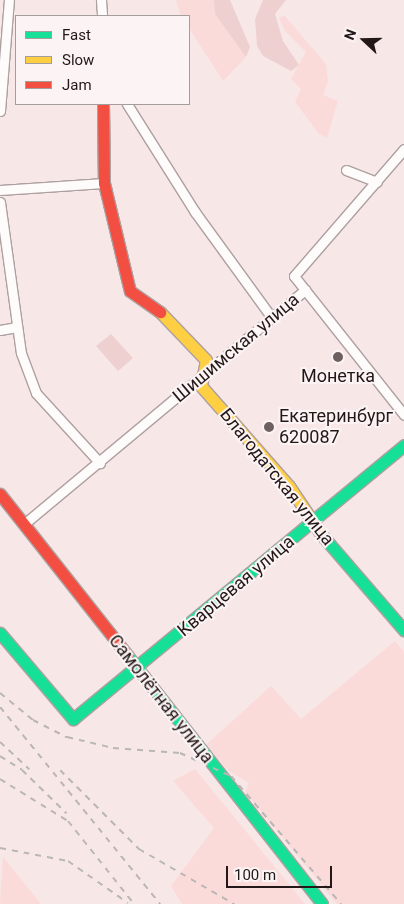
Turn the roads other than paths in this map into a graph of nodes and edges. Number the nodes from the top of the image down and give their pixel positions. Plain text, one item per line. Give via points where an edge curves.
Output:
1 (9, 0) edge
2 (101, 0) edge
3 (102, 15) edge
4 (103, 105) edge
5 (127, 105) edge
6 (0, 111) edge
7 (404, 148) edge
8 (346, 170) dead end
9 (377, 182) junction
10 (104, 183) junction
11 (0, 190) edge
12 (0, 202) edge
13 (304, 290) junction
14 (272, 318) junction
15 (17, 327) junction
16 (0, 330) edge
17 (204, 374) junction
18 (404, 415) edge
19 (404, 444) edge
20 (100, 463) junction
21 (0, 494) edge
22 (311, 522) junction
23 (24, 524) junction
24 (404, 630) edge
25 (0, 633) edge
26 (136, 669) junction
27 (322, 904) edge

1 - 6 street
2 - 3 street
4 - 10 street, Благодатская улица
5 - 14 street via 195,212
7 - 9 street, Шишимская улица
8 - 9 street
9 - 13 street, Шишимская улица via 294,276
10 - 11 street
10 - 17 street, Благодатская улица via 130,291 160,312 206,360
12 - 15 street
13 - 14 street, Шишимская улица
13 - 18 street
14 - 17 street, Шишимская улица
15 - 16 street
15 - 20 street via 21,354 36,393
17 - 20 street, Шишимская улица
17 - 22 street, Благодатская улица via 201,386 289,486
19 - 22 street, Кварцевая улица
20 - 23 street, Шишимская улица
21 - 23 street, Самолётная улица
22 - 24 street, Благодатская улица
22 - 26 street, Кварцевая улица
23 - 26 street, Самолётная улица
25 - 26 street, Кварцевая улица via 73,719
26 - 27 street, Самолётная улица

